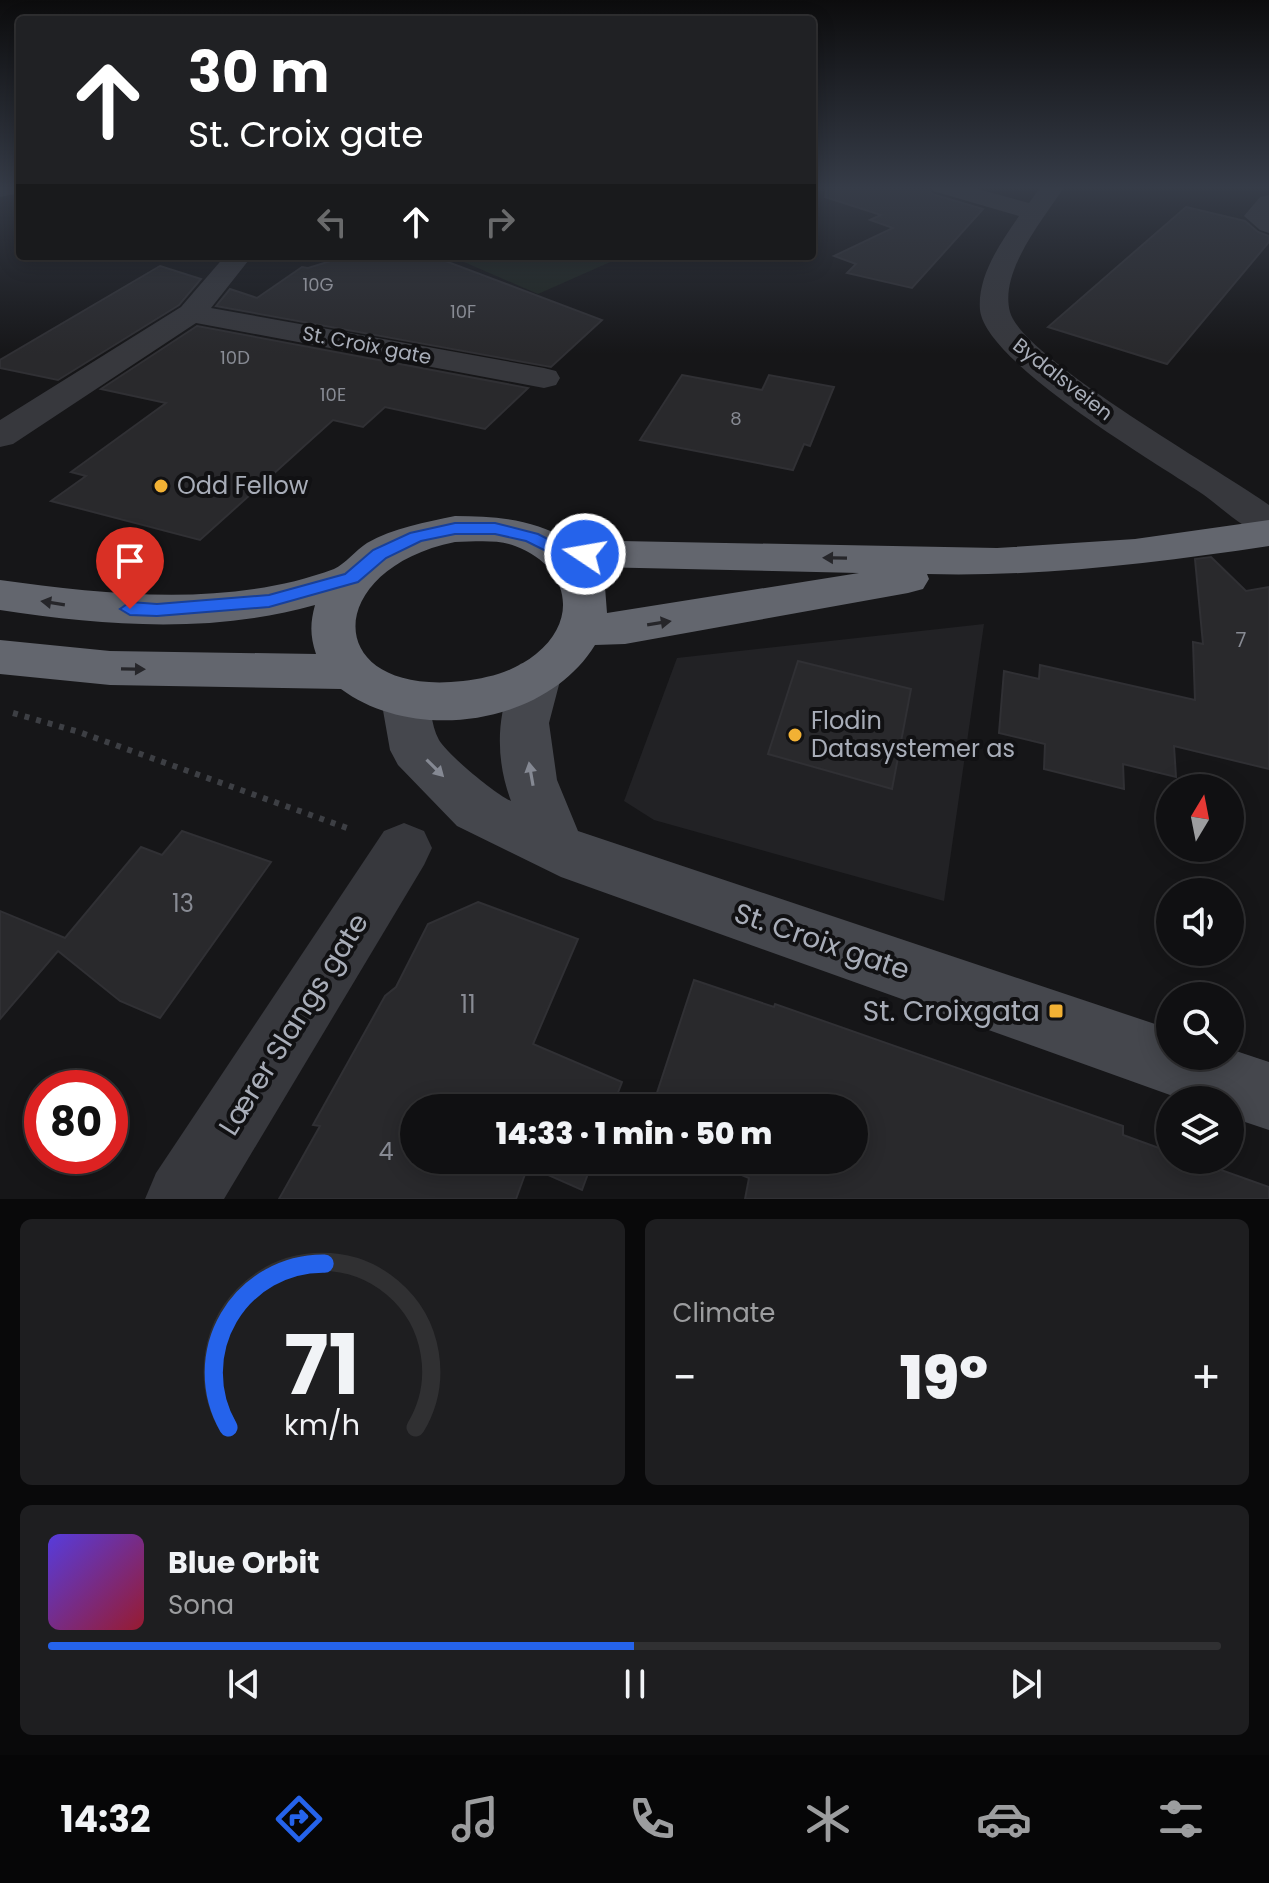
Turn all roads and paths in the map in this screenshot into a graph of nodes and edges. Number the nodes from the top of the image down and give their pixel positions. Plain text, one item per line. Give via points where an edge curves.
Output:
1 (1014, 242) edge
2 (236, 260) edge
3 (191, 313) junction
4 (544, 378) dead end
5 (0, 436) edge
6 (1269, 524) edge
7 (1269, 533) edge
8 (562, 553) junction
9 (997, 562) junction
10 (351, 578) junction
11 (0, 595) edge
12 (581, 630) junction
13 (0, 657) edge
14 (351, 672) junction
15 (537, 677) junction
16 (405, 699) junction
17 (0, 709) edge
18 (557, 847) junction
19 (404, 848) joint
20 (1269, 1096) edge
21 (182, 1199) edge

1 - 6 street, Bydalsveien via 1001,274 995,313 1005,332 1093,406
2 - 3 street
3 - 4 street, St. Croix gate
3 - 5 street
7 - 9 highway via 1135,552
9 -> 8 highway
8 - 10 highway via 532,537 495,529 455,529 416,537 379,554
8 - 12 highway via 580,576 587,602
12 -> 9 highway via 656,624
10 -> 11 highway via 269,601 157,610 74,607
10 - 14 highway via 333,609 332,642
12 - 15 highway via 564,655
13 -> 14 highway via 110,668
14 - 16 highway via 374,688
15 - 16 highway via 497,695 451,702
18 -> 15 street via 530,780 524,723
16 -> 18 street, St. Croix gate via 416,750 476,810
17 - 19 path
18 - 20 street, St. Croix gate
19 - 21 street, Lærer Slangs gate

